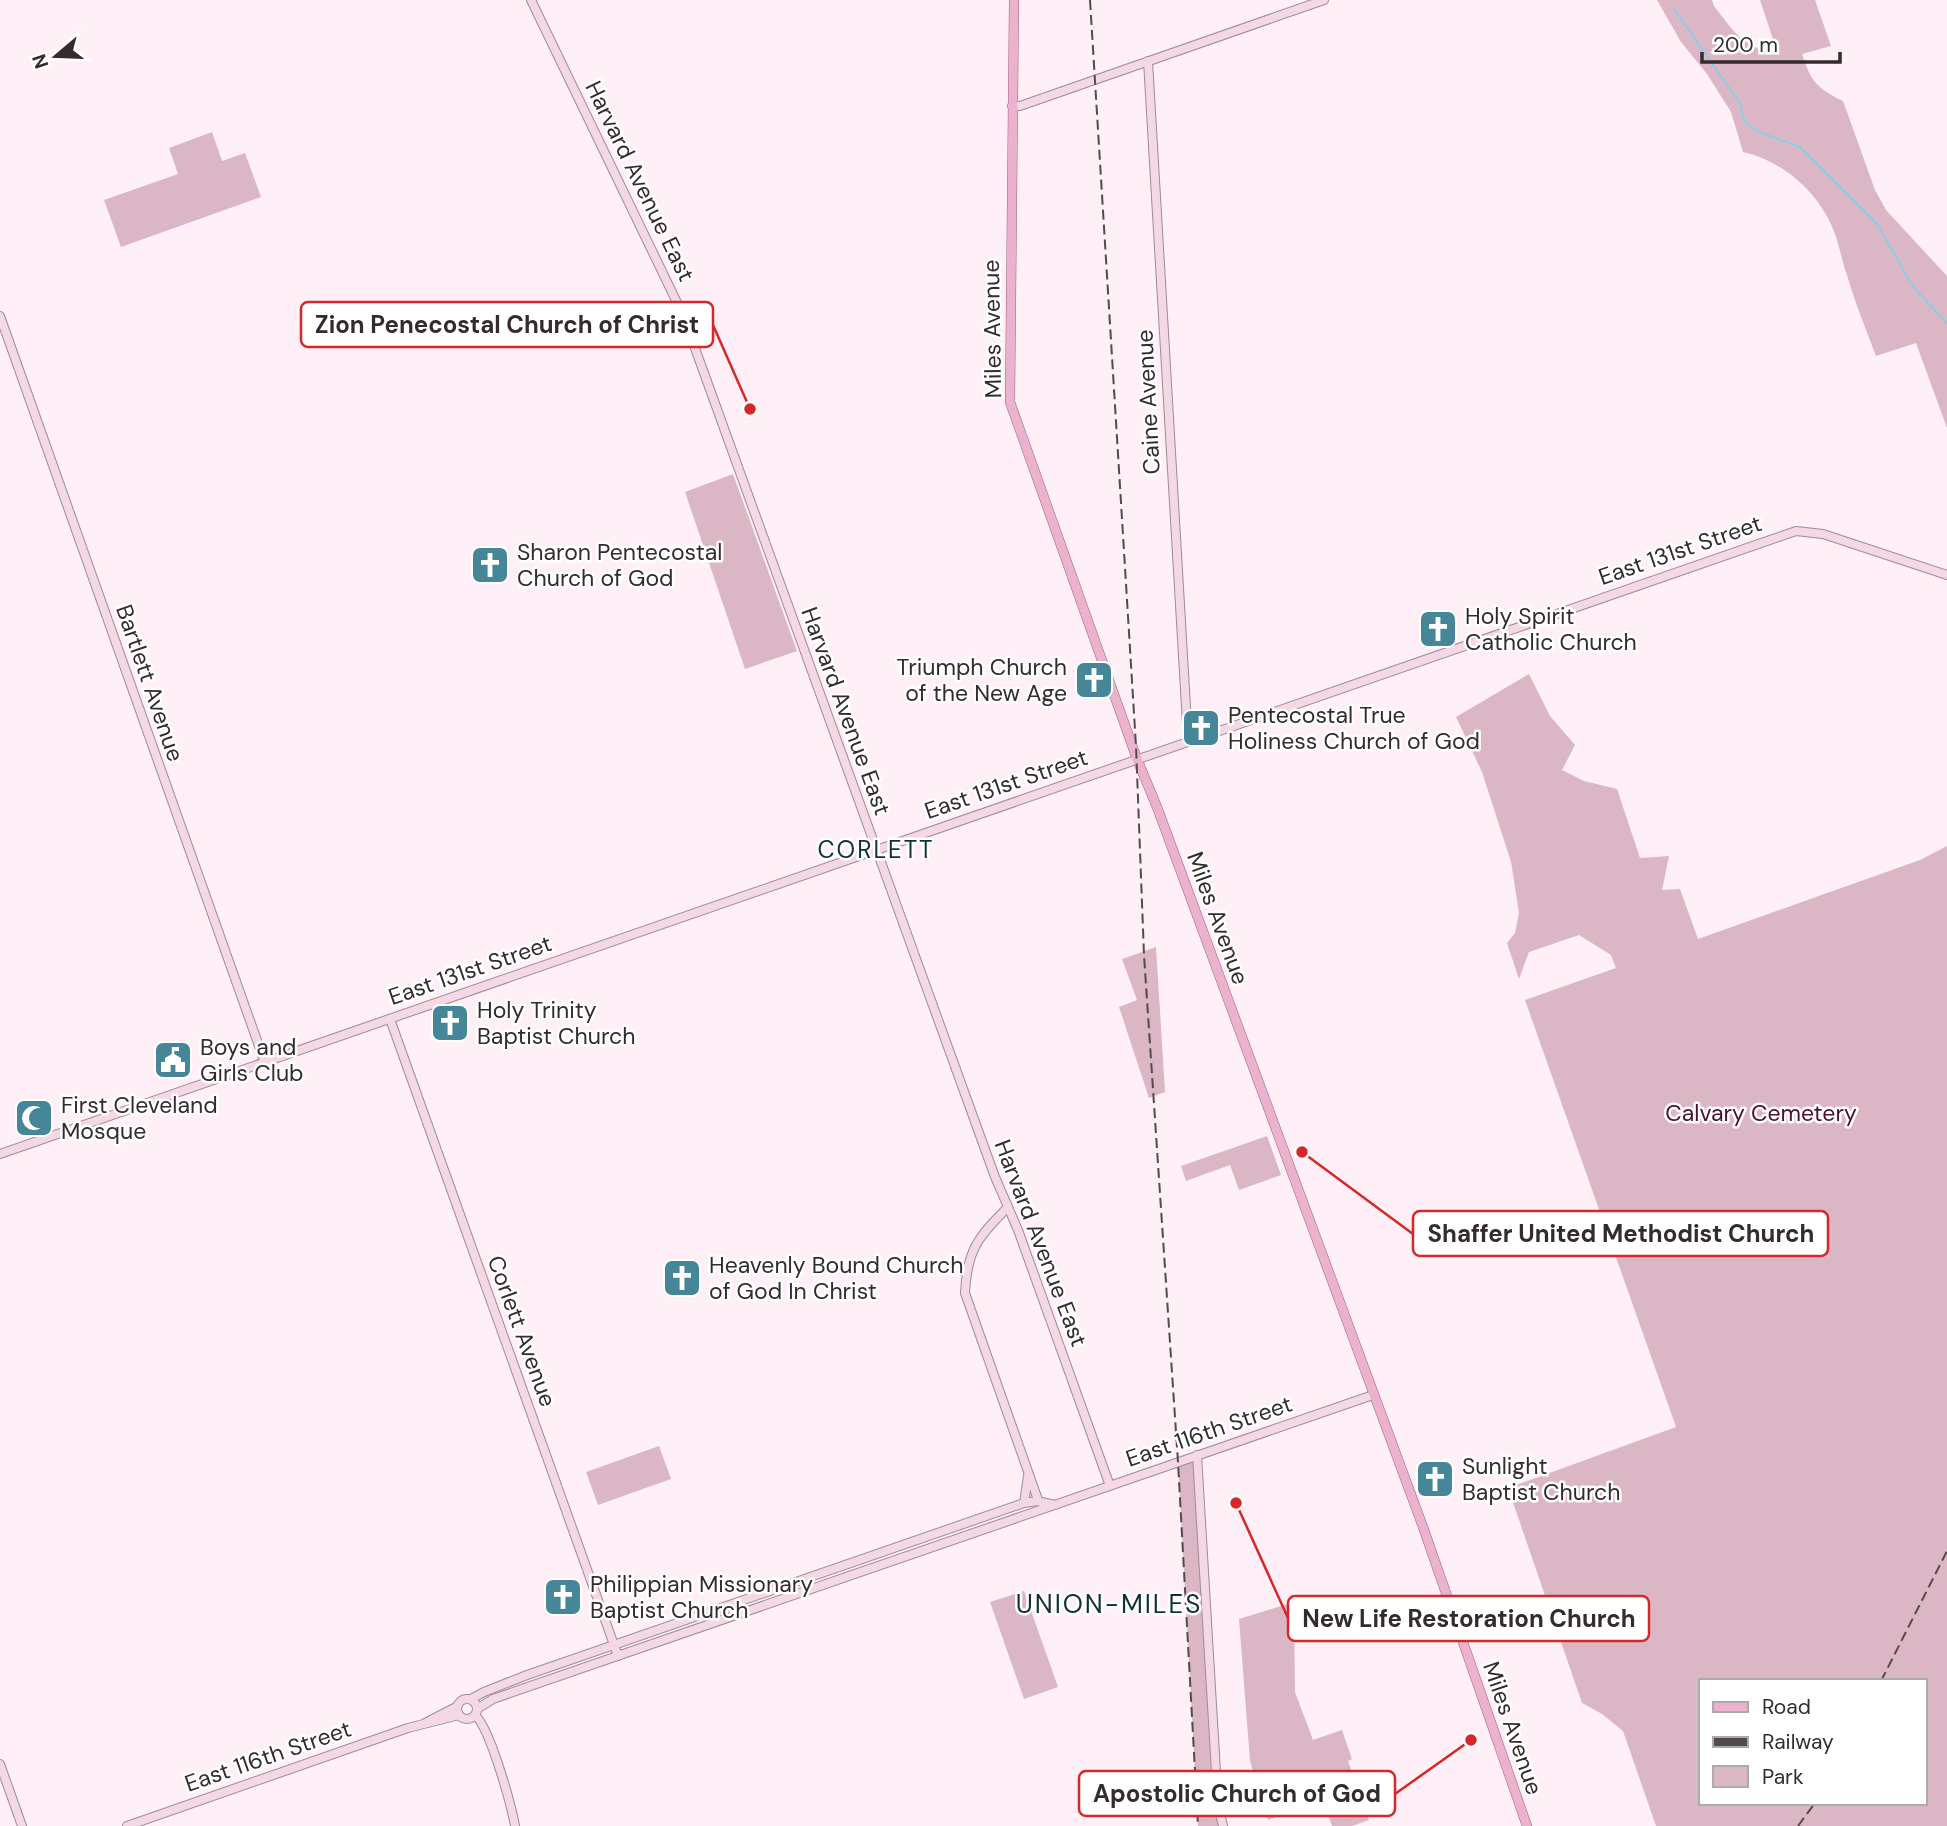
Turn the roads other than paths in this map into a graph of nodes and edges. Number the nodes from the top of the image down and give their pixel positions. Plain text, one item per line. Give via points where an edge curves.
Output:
1 (531, 0) edge
2 (1014, 0) edge
3 (1324, 0) edge
4 (1147, 61) junction
5 (1012, 106) junction
6 (0, 316) edge
7 (1947, 575) edge
8 (1188, 741) junction
9 (1137, 759) junction
10 (876, 850) junction
11 (390, 1019) junction
12 (265, 1063) junction
13 (0, 1154) edge
14 (1008, 1207) junction
15 (1373, 1395) junction
16 (1197, 1455) junction
17 (1029, 1473) junction
18 (1110, 1486) junction
19 (1037, 1499) junction
20 (1024, 1503) junction
21 (1058, 1505) junction
22 (1027, 1515) junction
23 (614, 1646) junction
24 (618, 1656) junction
25 (471, 1699) junction
26 (458, 1711) junction
27 (474, 1714) junction
28 (0, 1764) edge
29 (22, 1826) edge
30 (127, 1826) edge
31 (515, 1826) edge
32 (1223, 1826) edge
33 (1527, 1826) edge

1 - 10 street, Harvard Avenue East via 682,313
2 - 5 main road, Miles Avenue
3 - 4 street
4 - 5 street
4 - 8 street, Caine Avenue
5 - 9 main road, Miles Avenue via 1010,402
6 - 12 street, Bartlett Avenue
7 - 8 street, East 131st Street via 1823,534 1796,531
8 - 9 street, East 131st Street
9 - 10 street, East 131st Street
9 - 15 main road, Miles Avenue
10 - 11 street, East 131st Street
10 - 14 street, Harvard Avenue East
11 - 12 street, East 131st Street
11 - 23 street, Corlett Avenue
12 - 13 street, East 131st Street
14 - 17 street via 978,1240 969,1260 965,1293
14 - 18 street, Harvard Avenue East
15 - 16 street, East 116th Street
15 - 33 main road, Miles Avenue
16 - 18 street, East 116th Street
16 - 32 street via 1218,1805
17 - 19 street
17 - 20 street
18 - 21 street, East 116th Street
19 - 20 street
19 - 21 street
19 - 22 street
20 - 23 street
21 - 22 street, East 116th Street
22 - 24 street, East 116th Street
23 - 24 street, Corlett Avenue
23 - 25 street
24 - 27 street, East 116th Street via 493,1699
25 - 26 street via 461,1700
25 - 27 street via 477,1704
26 - 27 street via 464,1719
26 - 30 street, East 116th Street via 434,1724
27 - 31 street via 486,1728
28 - 29 street

